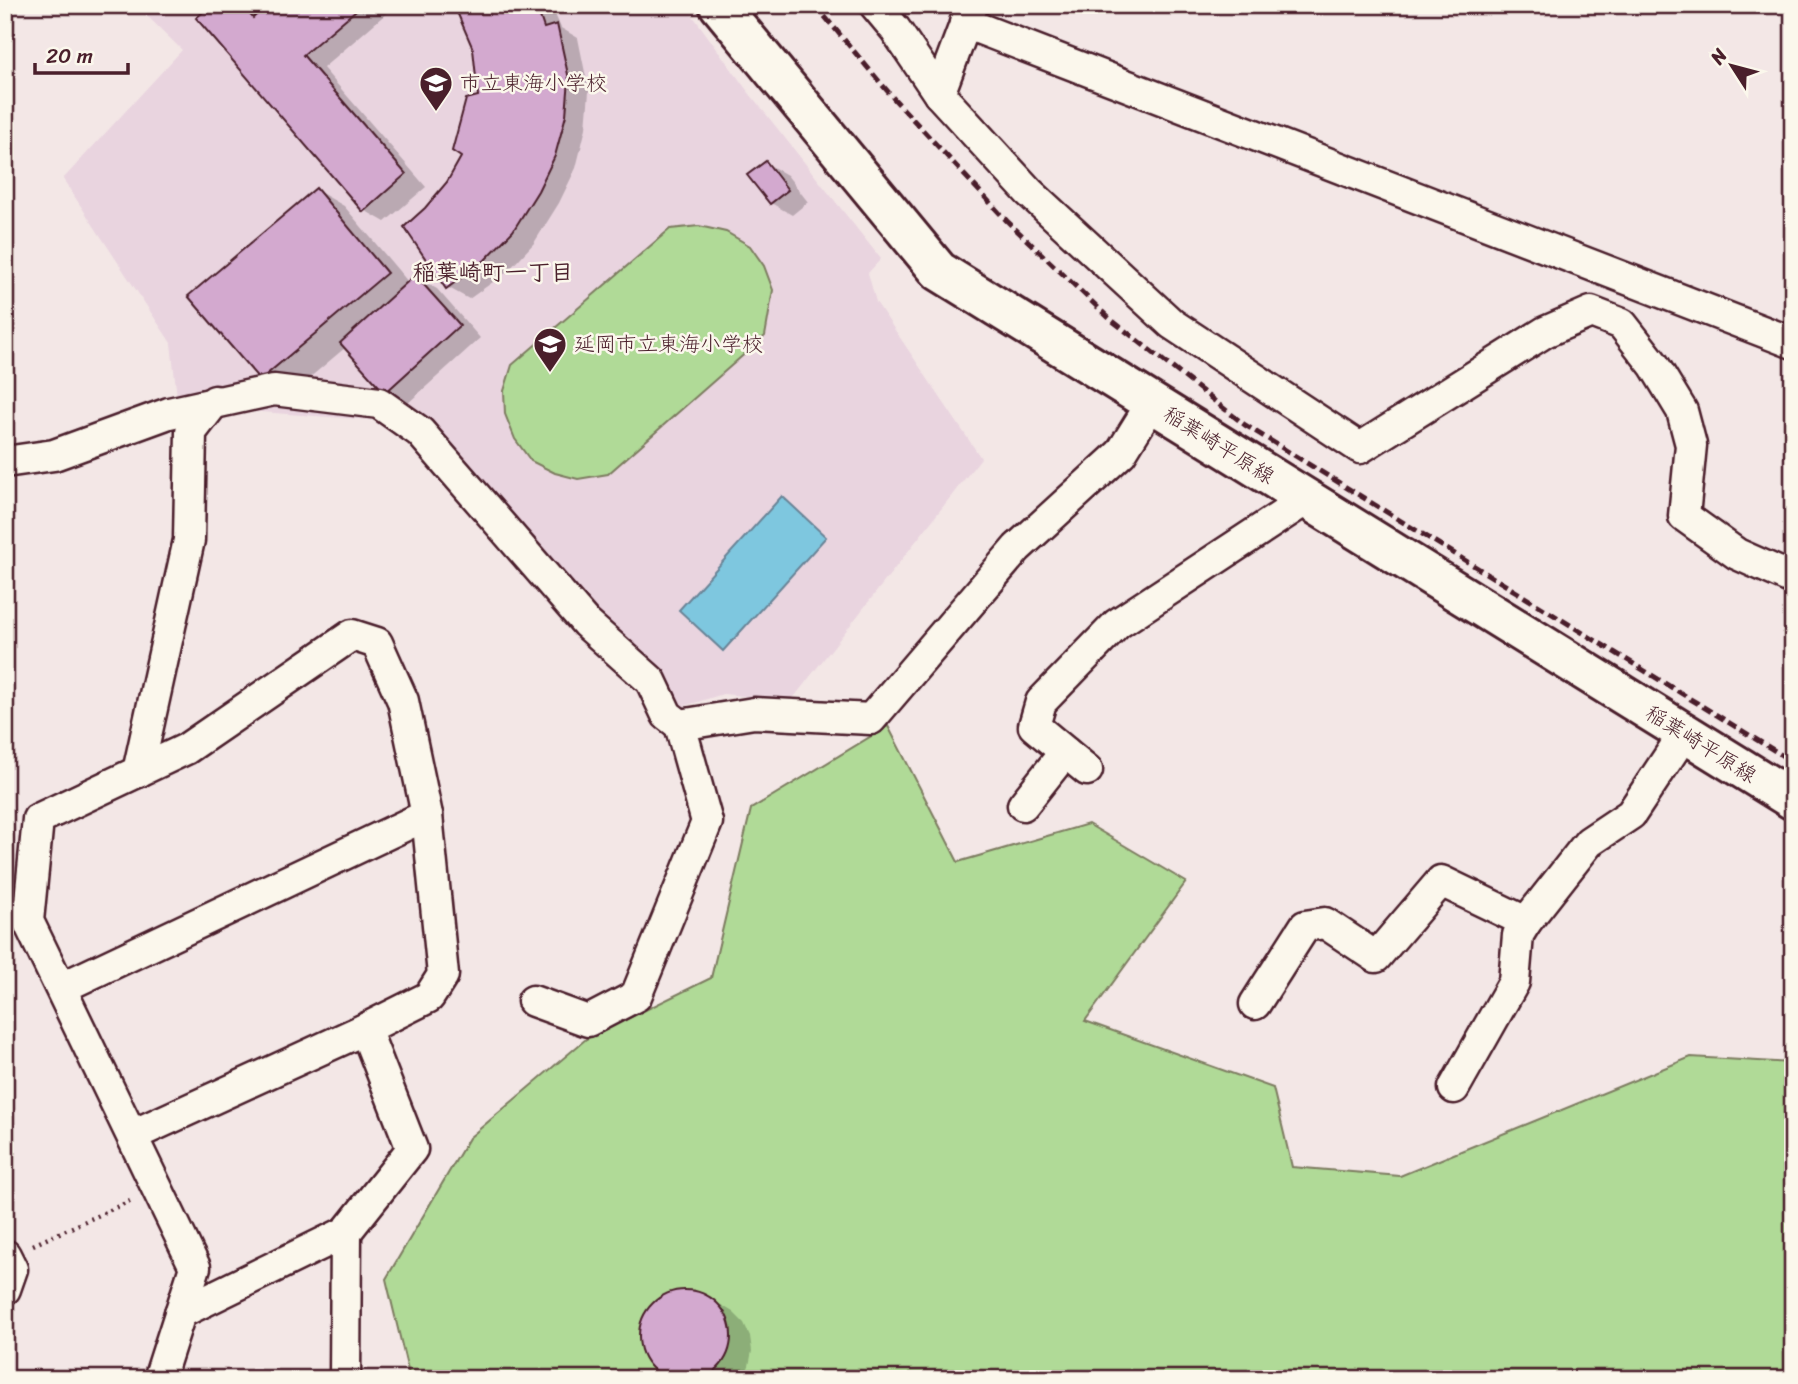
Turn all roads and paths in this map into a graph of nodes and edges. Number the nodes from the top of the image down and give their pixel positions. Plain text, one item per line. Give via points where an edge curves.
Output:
1 (719, 5) edge
2 (875, 5) edge
3 (968, 14) edge
4 (939, 94) junction
5 (1793, 343) edge
6 (215, 401) junction
7 (1152, 403) junction
8 (5, 462) edge
9 (1307, 499) junction
10 (1793, 579) edge
11 (680, 725) junction
12 (1684, 734) junction
13 (138, 772) junction
14 (1793, 800) edge
15 (1023, 805) dead end
16 (427, 815) junction
17 (1526, 922) junction
18 (61, 988) junction
19 (533, 1001) dead end
20 (1255, 1004) dead end
21 (365, 1029) junction
22 (1454, 1088) dead end
23 (133, 1135) junction
24 (158, 1188) junction
25 (346, 1233) junction
26 (6, 1256) edge
27 (5, 1289) edge
28 (180, 1313) junction
29 (159, 1379) edge
30 (345, 1379) edge

1 - 7 main road, 稲葉崎平原線 via 939,271
2 - 4 street
3 - 4 street
3 - 5 street
4 - 10 street via 1029,192 1172,324 1360,448 1545,332 1591,312 1622,324 1682,411 1691,445 1684,516 1737,554
6 - 8 street via 54,455
6 - 11 street via 274,390 389,408 420,432 586,623 651,681 667,715
6 - 13 street via 191,432 189,540
7 - 9 main road, 稲葉崎平原線
7 - 11 street via 1121,453 1017,548 871,719 754,713
9 - 12 main road, 稲葉崎平原線
9 - 15 street via 1117,624 1041,702 1034,726 1076,761
11 - 19 street via 707,822 636,996 588,1021
12 - 14 main road, 稲葉崎平原線
12 - 17 street via 1631,814 1589,842
13 - 16 street via 186,749 352,635 377,643 403,701
13 - 18 street via 38,819 28,921
16 - 18 street
16 - 21 street via 443,975 429,997
17 - 20 street via 1441,881 1376,957 1325,923 1305,926
17 - 22 street via 1518,935 1514,982
18 - 23 street
21 - 23 street
21 - 25 street via 412,1149
23 - 24 street
24 - 26 path
24 - 28 street via 195,1267
25 - 28 street
25 - 30 street
26 - 27 street via 12,1269
28 - 29 street

